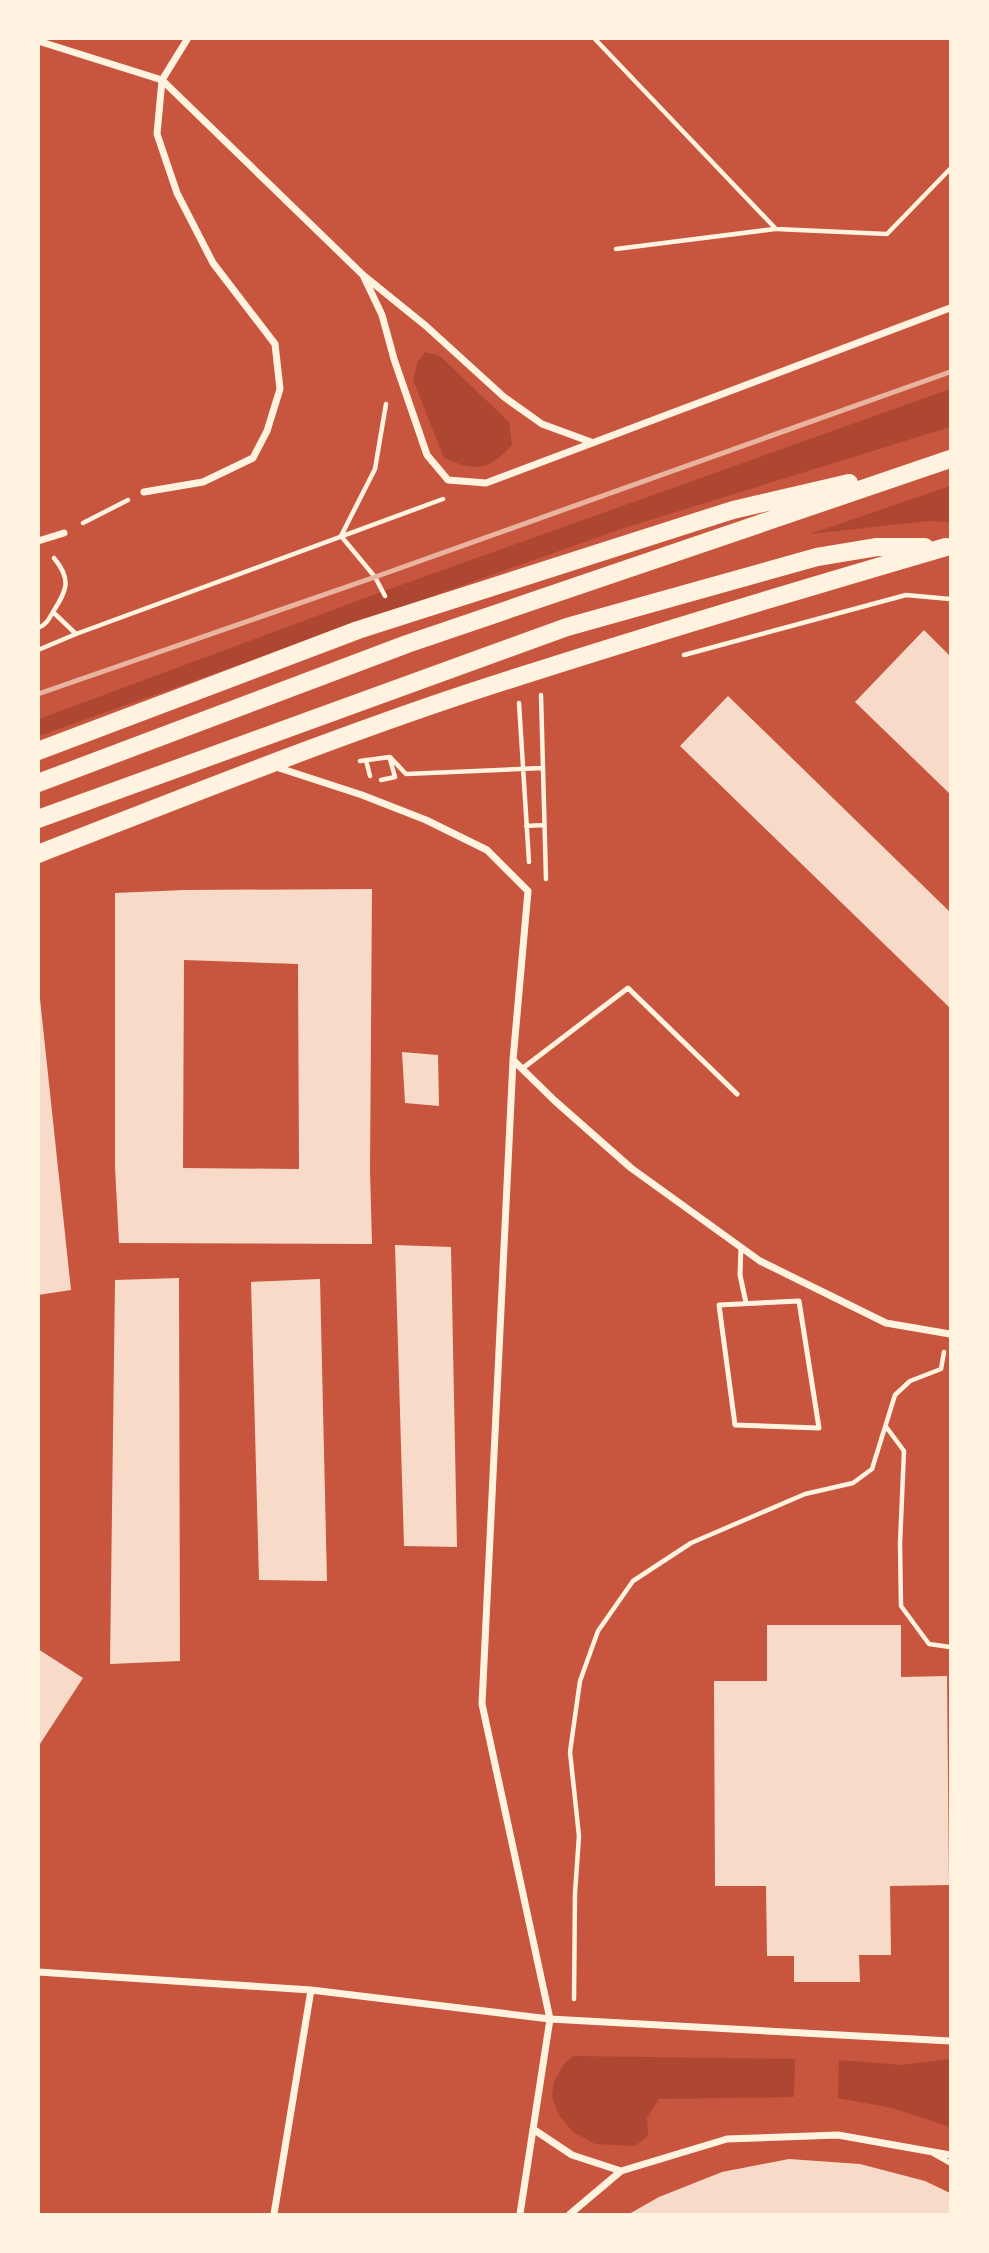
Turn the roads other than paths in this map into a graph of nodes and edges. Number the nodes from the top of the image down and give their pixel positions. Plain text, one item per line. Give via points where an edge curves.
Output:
1 (188, 38) edge
2 (38, 41) edge
3 (162, 80) junction
4 (363, 275) junction
5 (950, 308) edge
6 (592, 442) junction
7 (949, 459) edge
8 (144, 492) road end
9 (64, 533) road end
10 (39, 541) edge
11 (948, 548) edge
12 (38, 751) edge
13 (269, 765) junction
14 (38, 783) edge
15 (38, 819) edge
16 (38, 854) edge
17 (513, 1060) junction
18 (523, 1068) junction
19 (737, 1094) dead end
20 (741, 1247) junction
21 (746, 1303) junction
22 (948, 1334) edge
23 (38, 1972) edge
24 (311, 1990) junction
25 (550, 2020) junction
26 (950, 2041) edge
27 (533, 2129) junction
28 (932, 2152) junction
29 (950, 2155) edge
30 (950, 2163) edge
31 (621, 2171) junction
32 (274, 2214) edge
33 (520, 2214) edge
34 (570, 2214) edge

1 - 3 street
2 - 3 street
3 - 4 street
3 - 8 street via 158,134 177,193 213,263 275,344 280,389 267,432 253,458 204,482
4 - 6 street via 504,397 542,424
4 - 6 street via 382,315 427,455 448,480 486,483
5 - 6 street
7 - 12 main road via 733,510 358,629
7 - 14 main road via 407,644
9 - 10 street
11 - 13 main road via 596,651
11 - 15 main road via 877,547 817,557 567,628
13 - 16 main road
13 - 17 street via 426,820 487,850 528,891
17 - 18 street
17 - 25 street via 482,1704
18 - 19 lane via 628,988
18 - 20 street via 631,1168
20 - 21 lane
20 - 22 street via 760,1261 886,1323
21 - 21 lane via 799,1301 820,1428 735,1424 719,1305
23 - 24 street
24 - 25 street
24 - 32 street
25 - 26 street
25 - 27 street
27 - 31 street via 572,2155
27 - 33 street
28 - 29 street
28 - 30 lane
28 - 31 street via 838,2135 727,2139
31 - 34 street

